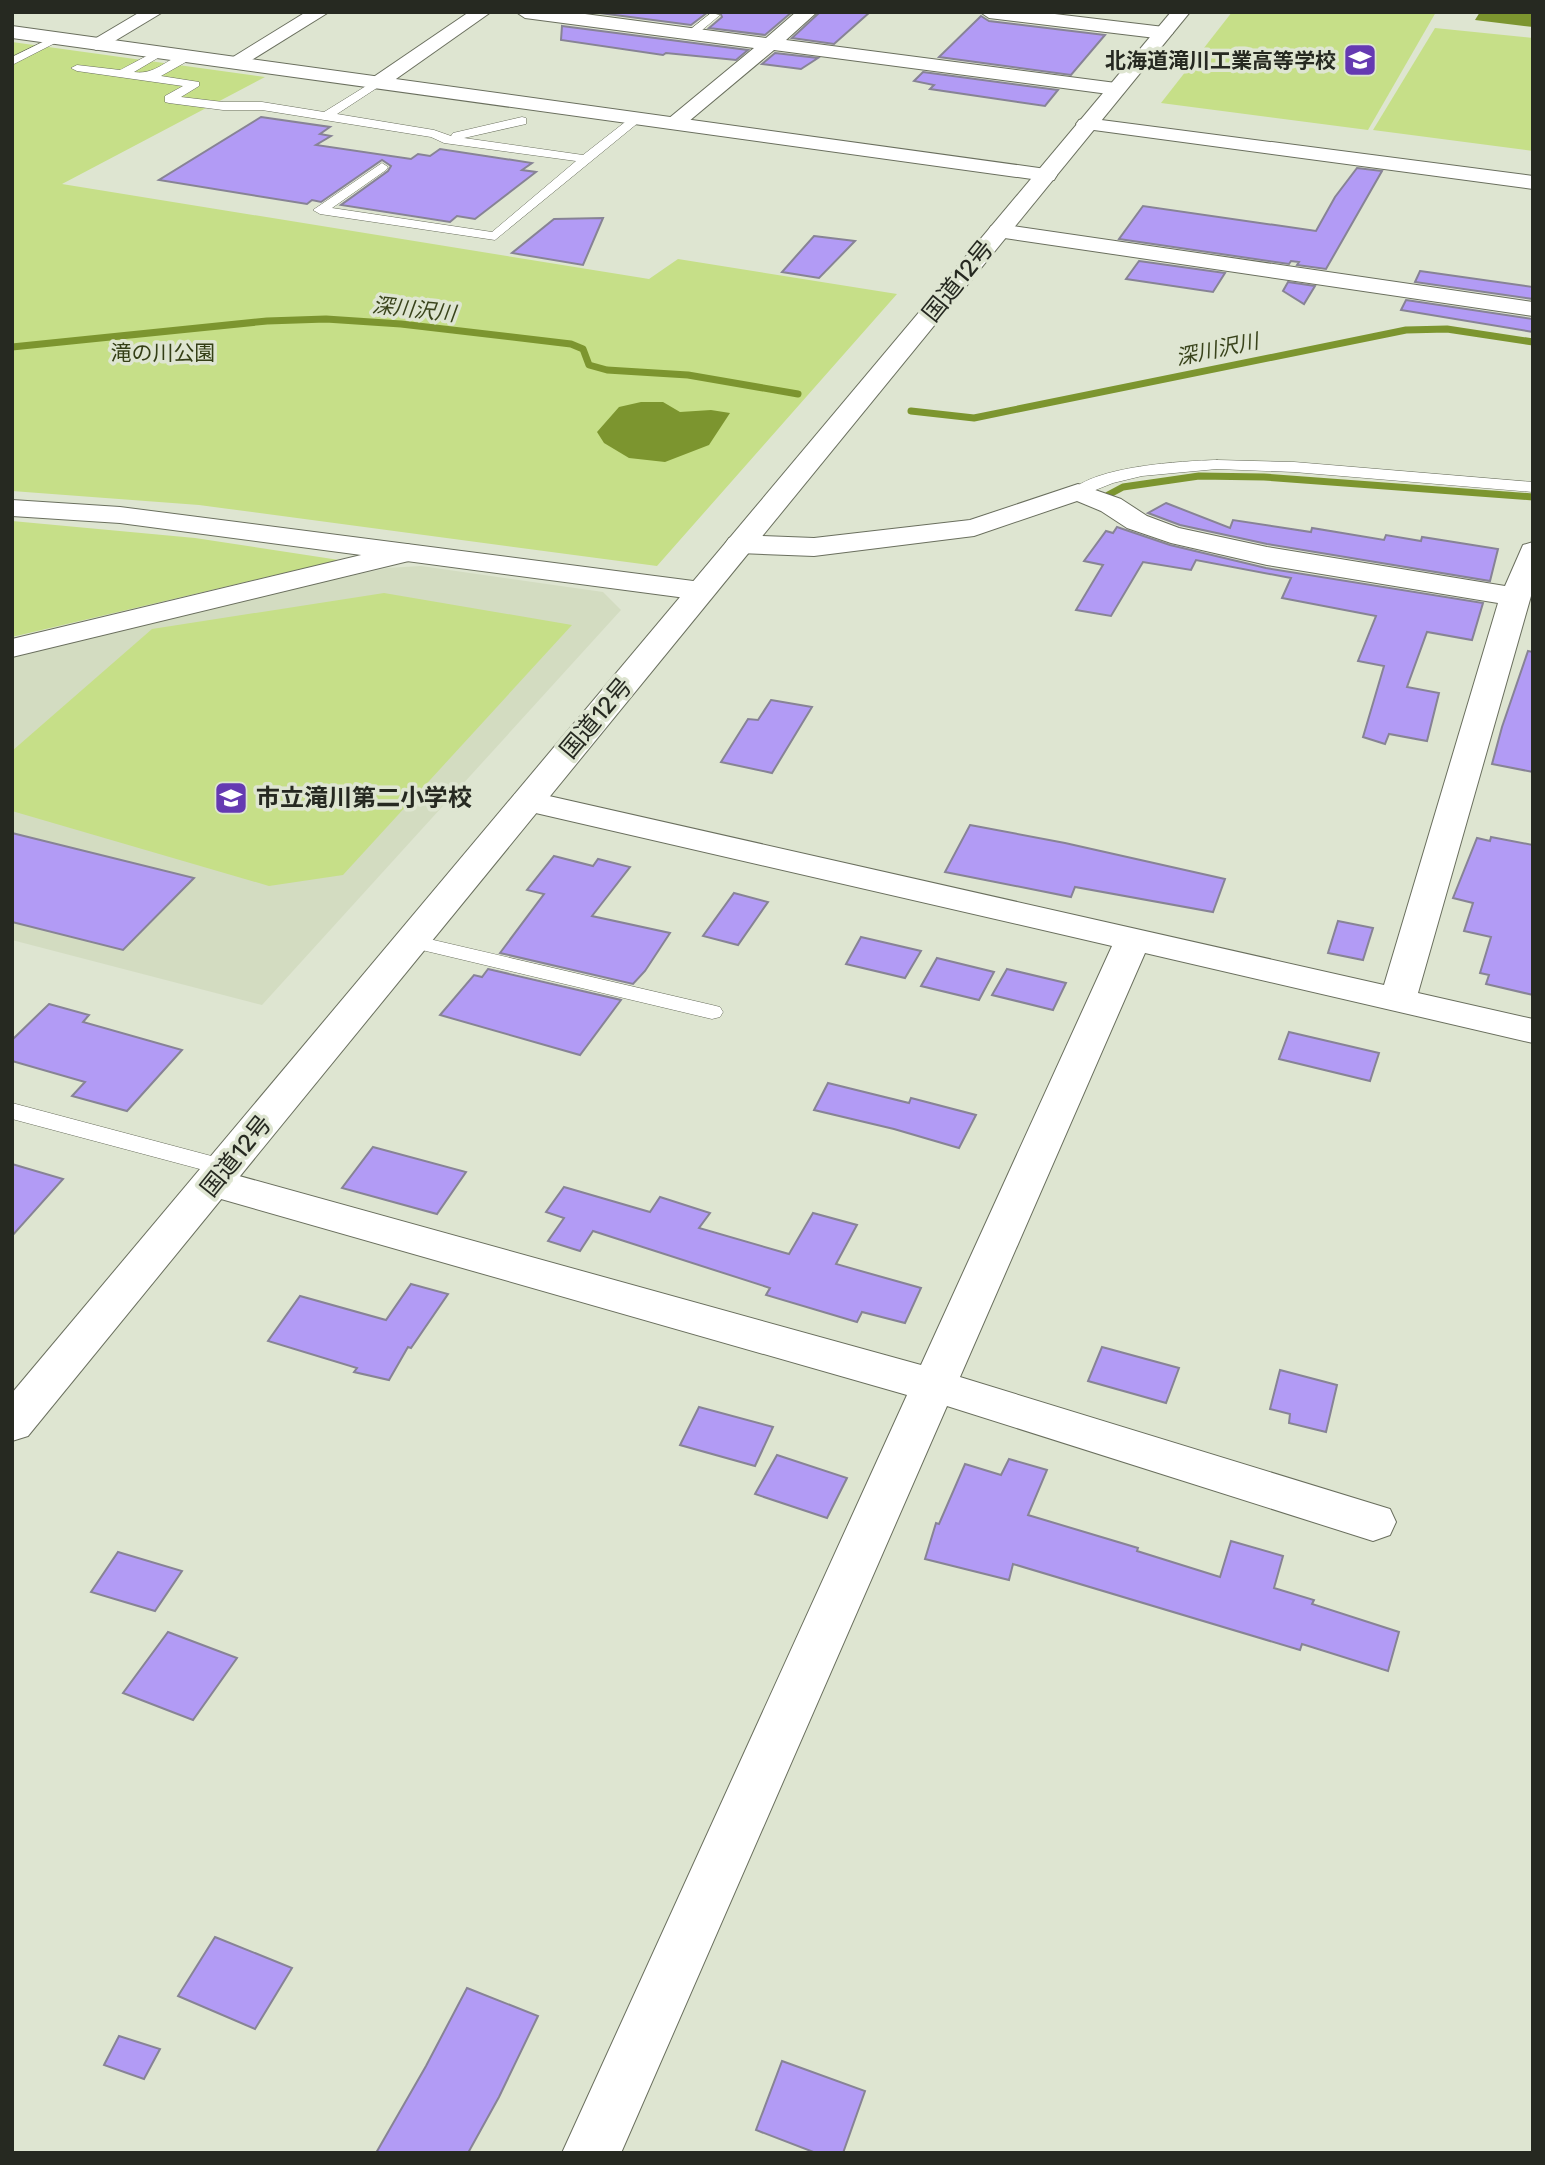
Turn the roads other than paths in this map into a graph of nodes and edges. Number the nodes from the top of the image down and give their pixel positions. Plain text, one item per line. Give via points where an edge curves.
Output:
1 (154, 12) edge
2 (320, 12) edge
3 (482, 12) edge
4 (525, 12) edge
5 (808, 12) edge
6 (989, 12) edge
7 (715, 15) dead end
8 (1173, 23) edge
9 (12, 32) edge
10 (691, 34) junction
11 (35, 36) junction
12 (57, 38) junction
13 (96, 44) junction
14 (768, 44) junction
15 (12, 47) edge
16 (162, 52) junction
17 (188, 56) junction
18 (12, 62) edge
19 (235, 62) junction
20 (77, 68) dead end
21 (122, 74) junction
22 (149, 78) junction
23 (379, 82) junction
24 (1116, 89) junction
25 (542, 105) junction
26 (326, 116) junction
27 (638, 118) junction
28 (675, 123) junction
29 (1086, 124) junction
30 (533, 136) junction
31 (444, 139) junction
32 (586, 159) junction
33 (382, 167) dead end
34 (1046, 174) junction
35 (1533, 183) edge
36 (999, 231) junction
37 (1533, 309) edge
38 (1533, 487) edge
39 (1078, 492) junction
40 (12, 508) edge
41 (739, 544) junction
42 (1533, 551) edge
43 (407, 552) junction
44 (701, 591) junction
45 (1515, 597) junction
46 (12, 648) edge
47 (527, 801) junction
48 (1133, 939) junction
49 (412, 941) junction
50 (1398, 1000) junction
51 (712, 1012) dead end
52 (1533, 1031) edge
53 (12, 1111) edge
54 (220, 1175) junction
55 (932, 1385) junction
56 (12, 1424) edge
57 (1373, 1522) dead end
58 (591, 2153) edge

1 - 13 main road
2 - 19 main road
3 - 23 main road
4 - 10 main road
5 - 14 main road
6 - 8 main road
7 - 10 lane
8 - 24 main road, 国道12号
9 - 11 main road
10 - 14 main road
11 - 12 main road
11 - 15 lane
12 - 13 main road
12 - 18 lane
13 - 16 main road
14 - 24 main road
14 - 28 main road
16 - 17 main road
16 - 21 lane
17 - 19 main road
17 - 22 lane
19 - 23 main road
20 - 21 lane
21 - 22 lane
22 - 26 lane via 195,84 169,99
23 - 25 main road
23 - 26 lane
24 - 29 main road, 国道12号
25 - 27 main road
25 - 30 lane
26 - 31 lane
27 - 28 main road
27 - 32 lane
28 - 34 main road
29 - 34 main road, 国道12号
29 - 35 main road
30 - 31 lane
30 - 31 lane
30 - 32 lane
32 - 33 lane via 495,236 320,210
34 - 36 main road, 国道12号
36 - 37 main road
36 - 41 main road, 国道12号
38 - 39 lane via 1218,464 1136,474 1096,482
39 - 41 main road via 974,528 814,547
39 - 45 main road via 1171,535 1267,556
40 - 43 main road via 120,515
41 - 44 main road, 国道12号
42 - 45 main road
43 - 44 main road
43 - 46 main road
44 - 47 main road, 国道12号
45 - 50 main road
47 - 48 main road
47 - 49 main road, 国道12号
48 - 50 main road
48 - 55 main road
49 - 51 lane
49 - 54 main road, 国道12号
50 - 52 main road
53 - 54 lane
54 - 55 main road
54 - 56 main road, 国道12号
55 - 57 main road
55 - 58 main road

